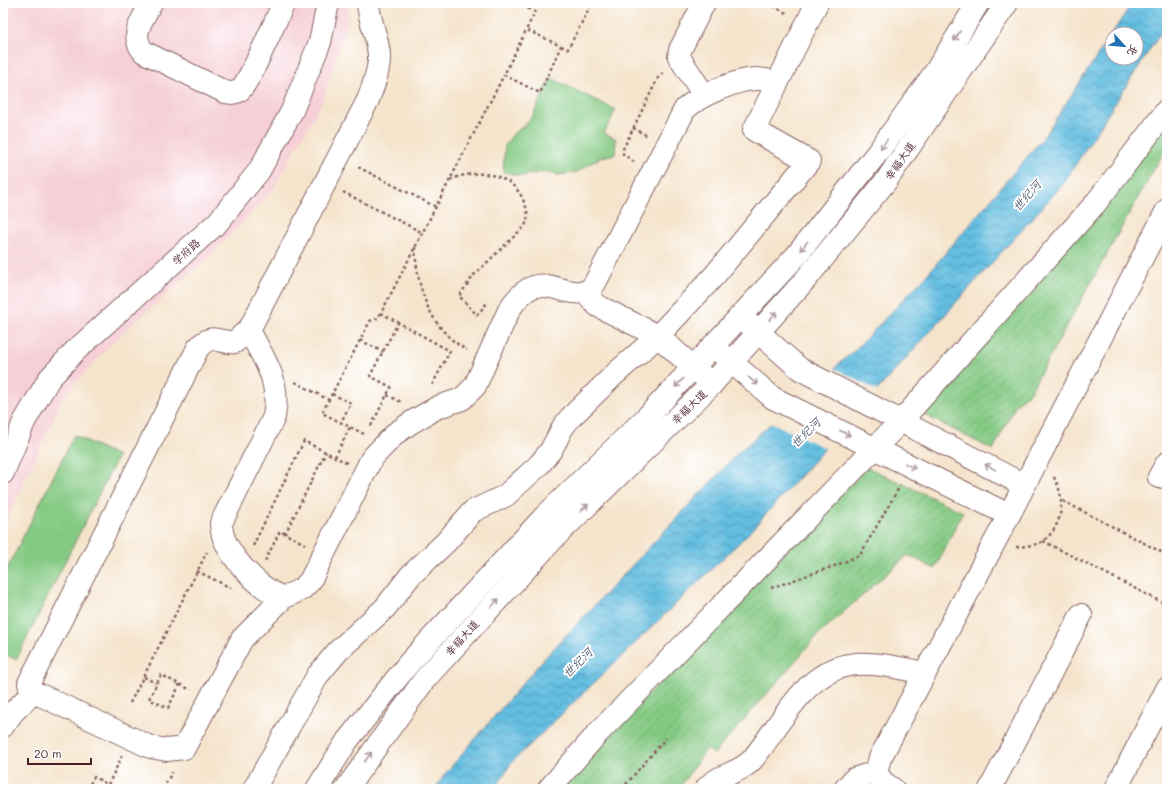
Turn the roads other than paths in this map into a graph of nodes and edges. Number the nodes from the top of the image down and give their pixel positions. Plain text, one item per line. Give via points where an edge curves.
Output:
1 (150, 3) edge
2 (284, 3) edge
3 (328, 3) edge
4 (368, 3) edge
5 (704, 3) edge
6 (817, 3) edge
7 (978, 3) edge
8 (1007, 3) edge
9 (778, 83) junction
10 (704, 96) junction
11 (1167, 110) edge
12 (1167, 210) edge
13 (587, 292) junction
14 (740, 316) junction
15 (758, 333) junction
16 (252, 336) dead end
17 (658, 336) junction
18 (713, 346) junction
19 (732, 362) junction
20 (694, 367) junction
21 (712, 384) junction
22 (900, 420) junction
23 (875, 449) junction
24 (3, 473) edge
25 (1024, 485) junction
26 (1009, 515) junction
27 (282, 598) junction
28 (1081, 615) dead end
29 (925, 673) junction
30 (1167, 689) edge
31 (34, 692) junction
32 (3, 726) edge
33 (876, 772) junction
34 (254, 789) edge
35 (318, 789) edge
36 (346, 789) edge
37 (550, 789) edge
38 (706, 789) edge
39 (845, 789) edge
40 (893, 789) edge
41 (990, 789) edge
42 (1116, 789) edge

1 - 2 main road via 136,39 144,52 233,94 240,90 248,77
3 - 24 main road, 学府路 via 320,42 297,98 259,171 218,222 75,351 49,379 24,422
4 - 31 main road via 379,55 368,100 250,328 235,342 229,343 214,338 205,340 198,348 29,683
5 - 10 main road via 680,50 679,57
6 - 9 main road
7 -> 14 main road, 幸福大道 via 936,71 878,152 796,256
15 -> 8 main road, 幸福大道 via 886,181
9 - 10 main road via 757,79 744,81
9 - 17 main road via 754,130 809,161 714,276
10 - 13 main road via 685,109 595,283
11 - 22 main road via 1095,204
12 - 25 main road
13 - 17 main road via 598,306
13 - 27 main road via 580,293 546,284 524,292 515,300 475,386 462,398 438,408 396,433 372,458 310,581 302,589
14 - 15 main road
14 - 18 main road, 幸福大道
15 - 19 main road, 幸福大道
15 - 22 main road via 800,370
16 - 27 main road via 270,369 277,394 274,417 221,523 221,532 238,562
17 - 20 main road
17 - 34 main road via 570,418 551,450 539,464 505,496 473,512 410,576 385,608 338,651 318,675
18 - 19 main road
18 - 20 main road, 幸福大道
19 - 21 main road, 幸福大道
19 -> 23 main road via 773,398
20 - 21 main road
20 -> 35 main road, 幸福大道 via 648,416 545,516 409,663 347,741
36 -> 21 main road, 幸福大道 via 425,679 555,537
22 - 23 main road
25 -> 22 main road
23 -> 26 main road
23 - 37 main road via 598,733
25 - 26 main road
26 - 29 main road
27 - 31 main road via 242,639 184,748 167,750 150,747
28 - 41 main road
29 - 33 main road via 880,758
29 - 38 main road via 873,665 837,667 806,689 750,761 738,771 710,784
30 - 42 main road
31 - 32 main road via 13,712
33 - 39 main road via 854,779
33 - 40 main road via 883,782

